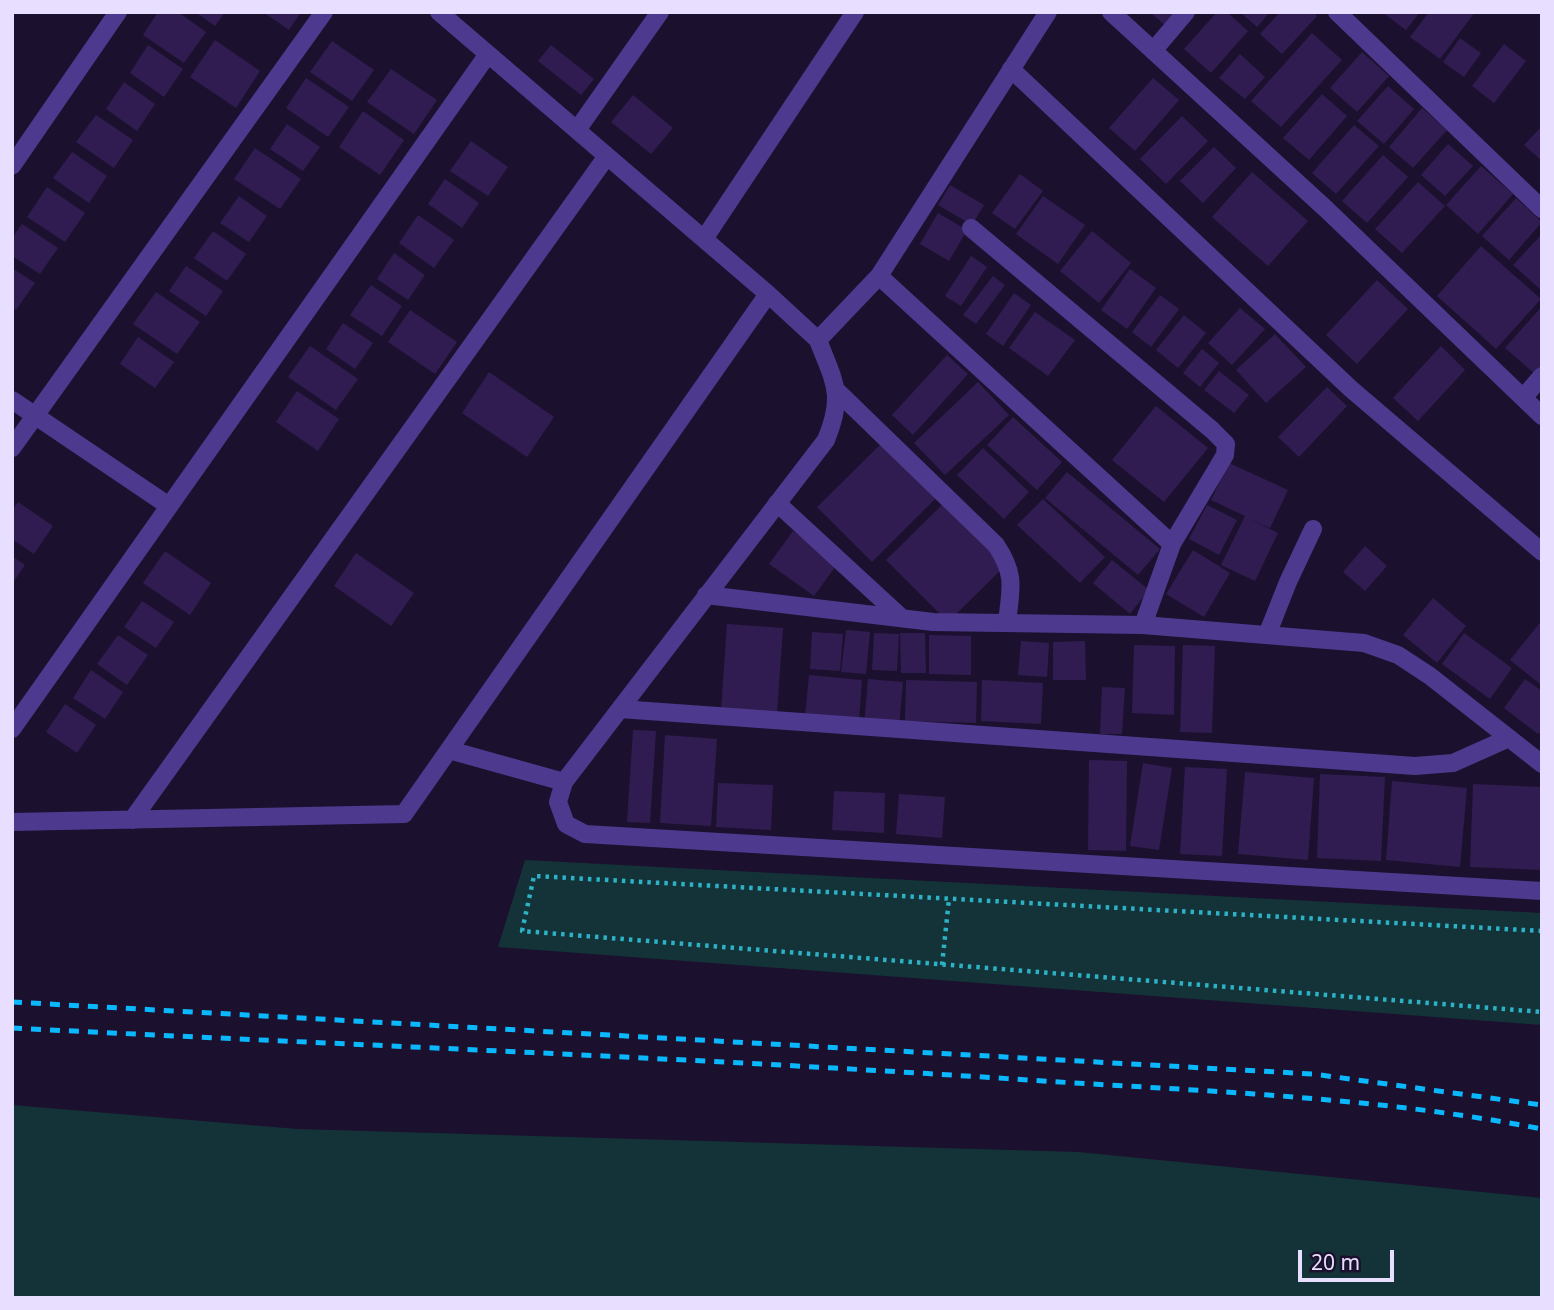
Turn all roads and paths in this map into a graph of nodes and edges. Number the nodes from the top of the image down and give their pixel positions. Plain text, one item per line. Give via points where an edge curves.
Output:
1 (118, 12) edge
2 (324, 12) edge
3 (439, 12) edge
4 (660, 12) edge
5 (855, 12) edge
6 (1048, 12) edge
7 (1111, 12) edge
8 (1186, 12) edge
9 (1337, 12) edge
10 (1153, 51) junction
11 (488, 54) junction
12 (1011, 69) junction
13 (577, 130) junction
14 (607, 156) junction
15 (12, 166) edge
16 (1542, 209) edge
17 (971, 228) dead end
18 (704, 239) junction
19 (879, 276) junction
20 (768, 294) junction
21 (818, 340) junction
22 (1542, 376) edge
23 (837, 391) junction
24 (1523, 398) junction
25 (12, 400) edge
26 (36, 415) junction
27 (1542, 416) edge
28 (12, 448) edge
29 (777, 503) junction
30 (169, 506) junction
31 (1313, 529) dead end
32 (1172, 544) junction
33 (1542, 552) edge
34 (706, 595) junction
35 (902, 618) junction
36 (1007, 622) junction
37 (1143, 625) junction
38 (1267, 635) junction
39 (620, 709) junction
40 (12, 729) edge
41 (1509, 738) junction
42 (449, 750) junction
43 (1542, 764) edge
44 (564, 782) junction
45 (132, 820) junction
46 (12, 822) edge
47 (1542, 891) edge
48 (949, 898) junction
49 (1542, 931) edge
50 (942, 965) junction
51 (1542, 1012) edge

1 - 15 street
2 - 26 street
3 - 11 street
4 - 13 street
5 - 18 street
6 - 12 street
7 - 10 street
8 - 10 street
9 - 16 street
10 - 24 street
11 - 13 street
11 - 30 street
12 - 19 street
12 - 33 street via 1351,389
13 - 14 street
14 - 18 street
14 - 45 street
17 - 32 street via 1226,444 1225,455
18 - 20 street
19 - 21 street
19 - 32 street
20 - 21 street
20 - 42 street
21 - 23 street
22 - 24 street
23 - 29 street via 835,419 826,440
23 - 36 street via 996,545 1008,563
24 - 27 street
25 - 26 street
26 - 28 street
26 - 30 street
29 - 34 street
29 - 35 street
30 - 40 street
31 - 38 street
32 - 37 street
34 - 35 street
34 - 39 street
35 - 36 street
36 - 37 street
37 - 38 street
38 - 41 street via 1364,643 1398,655
39 - 41 street via 1415,766 1453,763
39 - 44 street
41 - 43 street
42 - 44 street
42 - 45 street via 404,814
44 - 47 street via 558,802 566,824 585,834
45 - 46 street
48 - 49 path
48 - 50 path
48 - 50 path via 534,876 522,931
50 - 51 path

